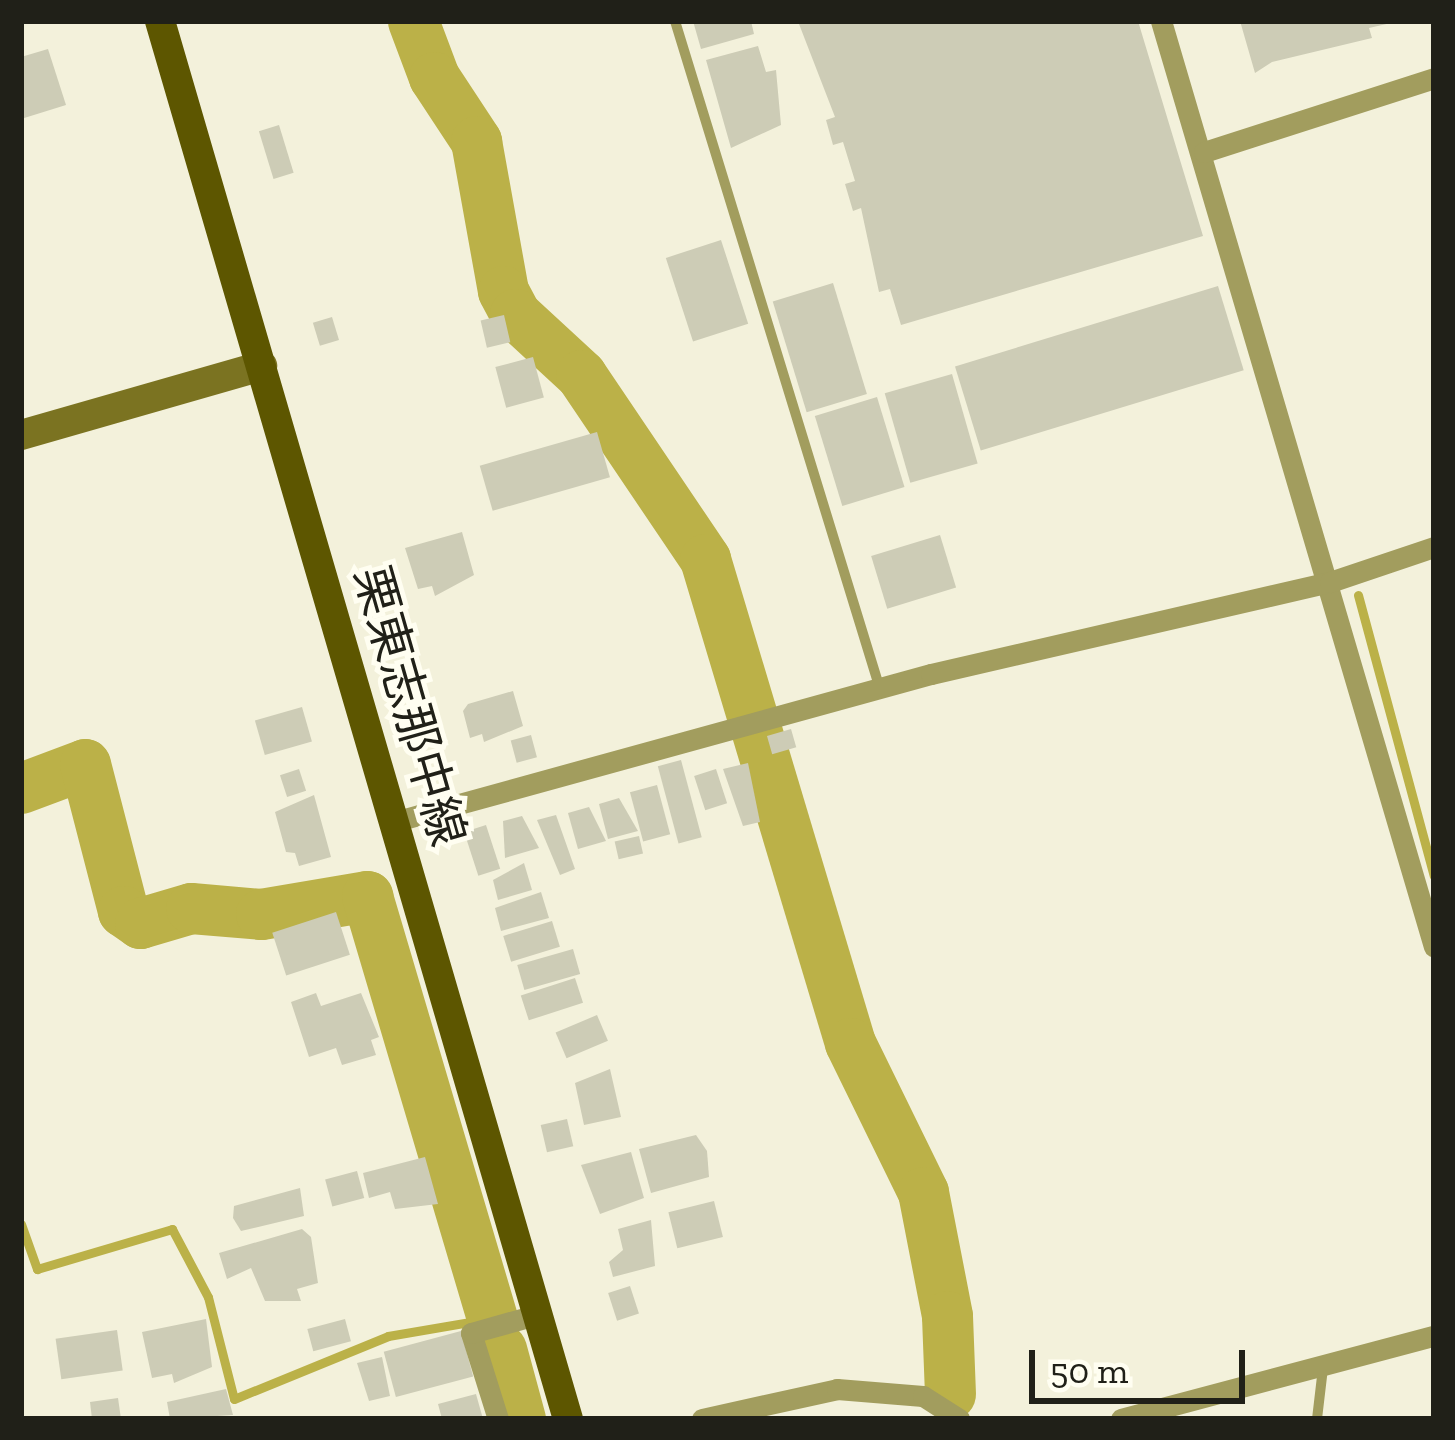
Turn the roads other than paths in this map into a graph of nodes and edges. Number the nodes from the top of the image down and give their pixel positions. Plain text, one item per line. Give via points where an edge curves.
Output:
1 (160, 21) edge
2 (675, 21) edge
3 (1161, 21) edge
4 (1434, 78) edge
5 (1204, 152) junction
6 (262, 366) junction
7 (21, 435) edge
8 (1434, 547) edge
9 (1330, 582) junction
10 (880, 689) junction
11 (398, 821) junction
12 (1434, 947) edge
13 (539, 1314) junction
14 (1434, 1336) edge
15 (1323, 1368) junction
16 (498, 1419) edge
17 (568, 1419) edge
18 (702, 1419) edge
19 (959, 1419) edge
20 (1121, 1419) edge
21 (1317, 1419) edge

1 - 6 main road, 栗東志那中線
2 - 10 lane
3 - 5 street
4 - 5 street
5 - 9 street
6 - 7 street
6 - 11 main road, 栗東志那中線
8 - 9 street
9 - 10 street
9 - 12 street
10 - 11 street
11 - 13 main road, 栗東志那中線
13 - 16 street via 471,1333
13 - 17 main road, 栗東志那中線
14 - 15 street
15 - 20 street
15 - 21 lane
18 - 19 street via 837,1388 923,1396

